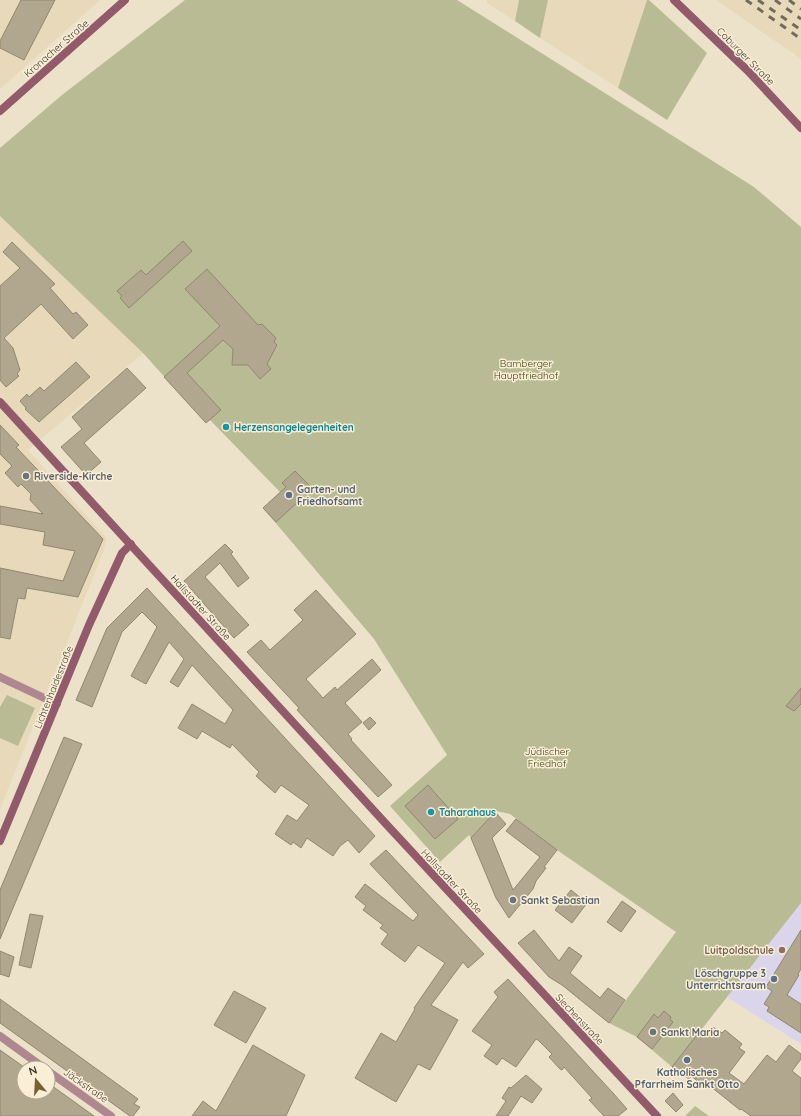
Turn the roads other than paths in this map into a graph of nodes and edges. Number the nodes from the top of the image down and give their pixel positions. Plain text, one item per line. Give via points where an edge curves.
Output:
1 (125, 0) edge
2 (674, 0) edge
3 (0, 111) edge
4 (801, 128) edge
5 (0, 402) edge
6 (132, 544) junction
7 (0, 677) edge
8 (57, 704) junction
9 (0, 841) edge
10 (488, 935) joint
11 (0, 1036) edge
12 (33, 1060) edge
13 (56, 1077) edge
14 (111, 1116) edge
15 (657, 1116) edge

1 - 3 main road, Kronacher Straße
2 - 4 main road, Coburger Straße via 748,71
5 - 6 main road, Hallstadter Straße
6 - 8 main road, Lichtenhaidestraße via 122,553
6 - 10 main road, Hallstadter Straße
7 - 8 street
8 - 9 main road, Lichtenhaidestraße
10 - 15 main road, Siechenstraße
11 - 12 street
13 - 14 street, Jäckstraße

